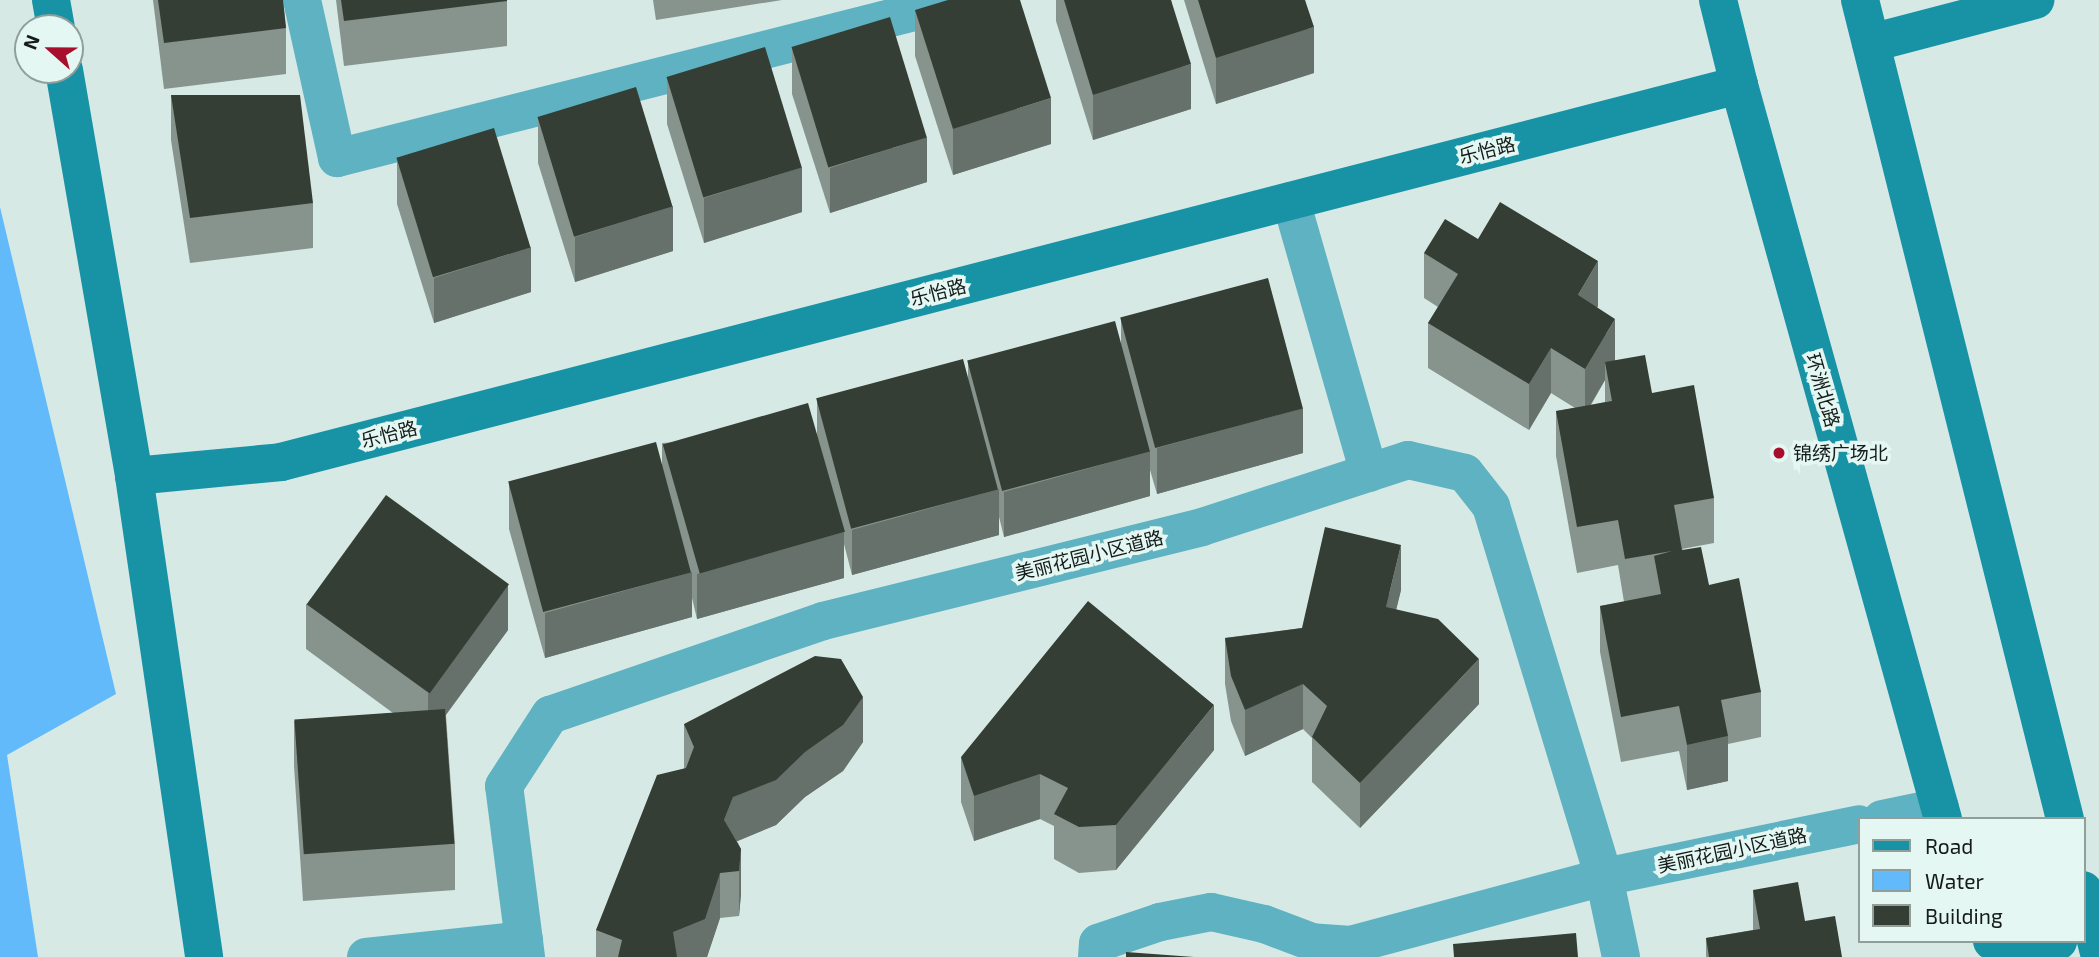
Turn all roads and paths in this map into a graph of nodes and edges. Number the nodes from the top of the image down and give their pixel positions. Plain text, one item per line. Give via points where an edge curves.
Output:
1 (302, 0) edge
2 (962, 0) edge
3 (1718, 0) edge
4 (1860, 0) edge
5 (2035, 0) edge
6 (888, 8) edge
7 (1871, 43) junction
8 (66, 84) edge
9 (1739, 85) junction
10 (1291, 201) junction
11 (1369, 473) junction
12 (134, 476) junction
13 (1941, 813) edge
14 (1902, 817) edge
15 (2065, 817) edge
16 (1857, 824) edge
17 (1604, 877) junction
18 (2085, 902) edge
19 (1995, 943) edge
20 (2053, 943) edge
21 (525, 948) edge
22 (2099, 953) edge
23 (204, 957) edge
24 (366, 957) edge
25 (1097, 957) edge
26 (1621, 957) edge

1 - 6 street via 337,158
2 - 6 street
3 - 9 street, 环洲北路
4 - 7 street
5 - 7 street
7 - 15 street
8 - 12 street
9 - 10 street, 乐怡路
9 - 13 street, 环洲北路
10 - 11 street
10 - 12 street, 乐怡路 via 281,462
11 - 17 street, 美丽花园小区道路 via 1408,460 1465,473 1491,506
11 - 21 street, 美丽花园小区道路 via 1202,527 823,621 550,715 504,786
12 - 23 street
13 - 14 street
16 - 17 street, 美丽花园小区道路
17 - 25 street, 美丽花园小区道路 via 1351,945 1312,942 1212,912 1160,922 1098,943
17 - 26 street, 美丽花园小区道路
18 - 22 street
19 - 20 street via 2005,949 2037,950
21 - 24 street

